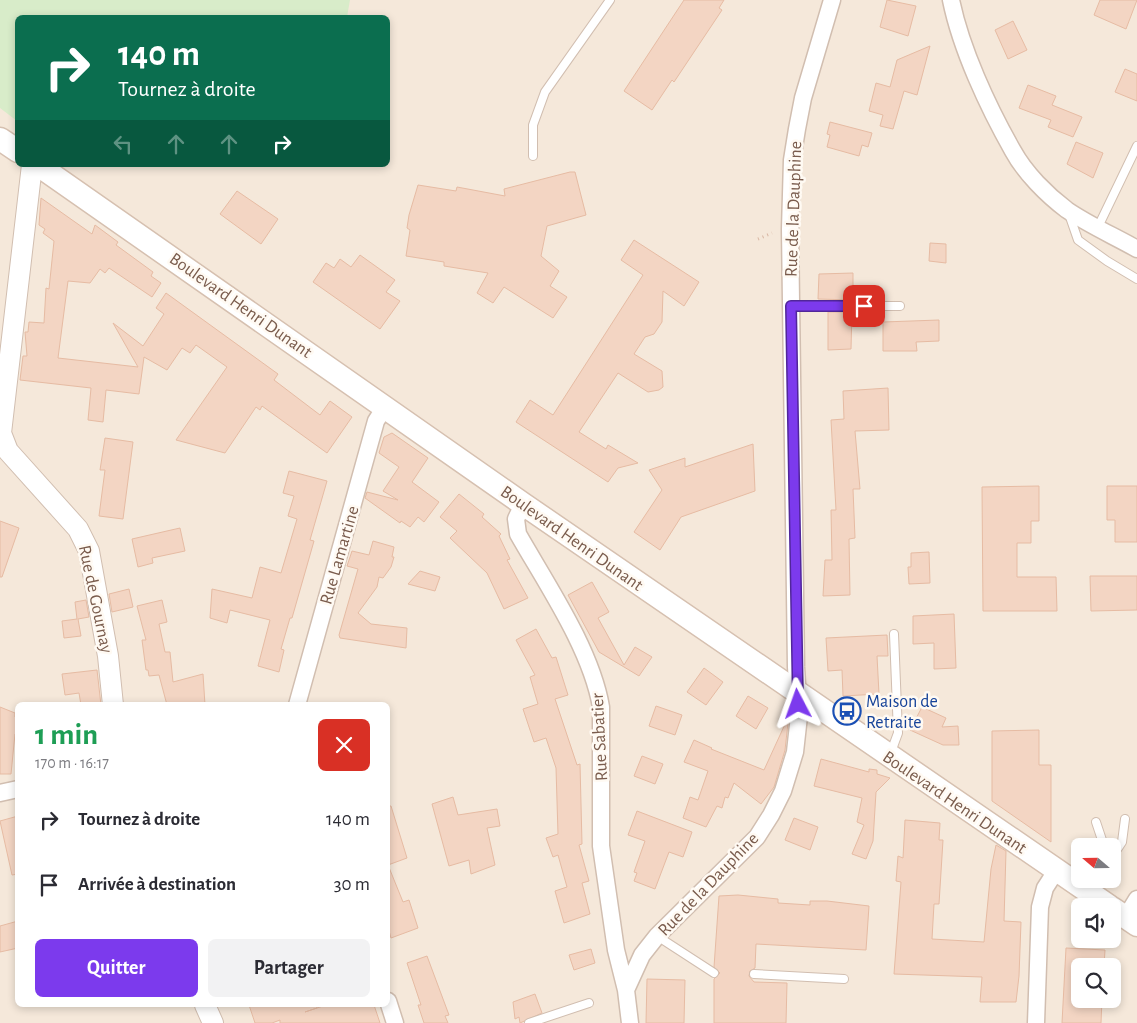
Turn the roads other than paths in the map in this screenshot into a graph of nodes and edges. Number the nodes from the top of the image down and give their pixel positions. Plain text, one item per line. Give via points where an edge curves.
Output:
1 (610, 0) edge
2 (832, 0) edge
3 (951, 0) edge
4 (0, 139) edge
5 (1137, 146) edge
6 (15, 149) edge
7 (533, 156) dead end
8 (32, 167) edge
9 (41, 167) edge
10 (1067, 210) junction
11 (1098, 227) junction
12 (1137, 249) edge
13 (1137, 279) edge
14 (791, 306) junction
15 (900, 306) dead end
16 (385, 407) junction
17 (1, 445) edge
18 (523, 504) junction
19 (894, 634) dead end
20 (796, 692) junction
21 (113, 702) edge
22 (298, 702) edge
23 (889, 756) junction
24 (15, 790) edge
25 (0, 793) edge
26 (1125, 819) dead end
27 (1096, 822) dead end
28 (1101, 838) edge
29 (1121, 844) edge
30 (1056, 871) junction
31 (1071, 877) edge
32 (1096, 888) edge
33 (1124, 911) edge
34 (657, 936) junction
35 (714, 972) dead end
36 (754, 974) dead end
37 (844, 979) dead end
38 (626, 990) junction
39 (589, 1003) dead end
40 (206, 1007) edge
41 (390, 1007) edge
42 (212, 1023) edge
43 (395, 1023) edge
44 (529, 1023) edge
45 (630, 1023) edge
46 (1036, 1023) edge

1 - 7 lane via 545,92 534,125
2 - 14 street, Rue de la Dauphine via 803,98 792,160
3 - 10 street via 983,89 1014,152 1035,180
4 - 6 main road
5 - 11 lane
8 - 17 street, Rue de Gournay
9 - 16 main road, Boulevard Henri Dunant
10 - 11 street
10 - 13 lane via 1078,240
11 - 12 street
14 - 15 lane
14 - 20 street, Rue de la Dauphine
16 - 18 main road, Boulevard Henri Dunant
16 - 22 street, Rue Lamartine via 376,421
17 - 21 street, Rue de Gournay via 78,529 89,551
18 - 20 main road, Boulevard Henri Dunant
18 - 38 street, Rue Sabatier via 516,519 518,534 589,663 598,688 601,707 602,846 616,950
19 - 23 lane via 898,733
20 - 23 main road, Boulevard Henri Dunant
20 - 34 street, Rue de la Dauphine via 799,716 795,752 783,791 771,815 756,837
23 - 30 main road, Boulevard Henri Dunant
24 - 25 street
26 - 29 lane
27 - 28 lane
30 - 31 main road, Boulevard Henri Dunant
30 - 46 street via 1045,888 1040,907
32 - 33 main road, Boulevard Henri Dunant
34 - 35 lane
34 - 38 street, Rue de la Dauphine via 642,955
36 - 37 lane
38 - 45 street
39 - 44 lane
40 - 42 street
41 - 43 street

